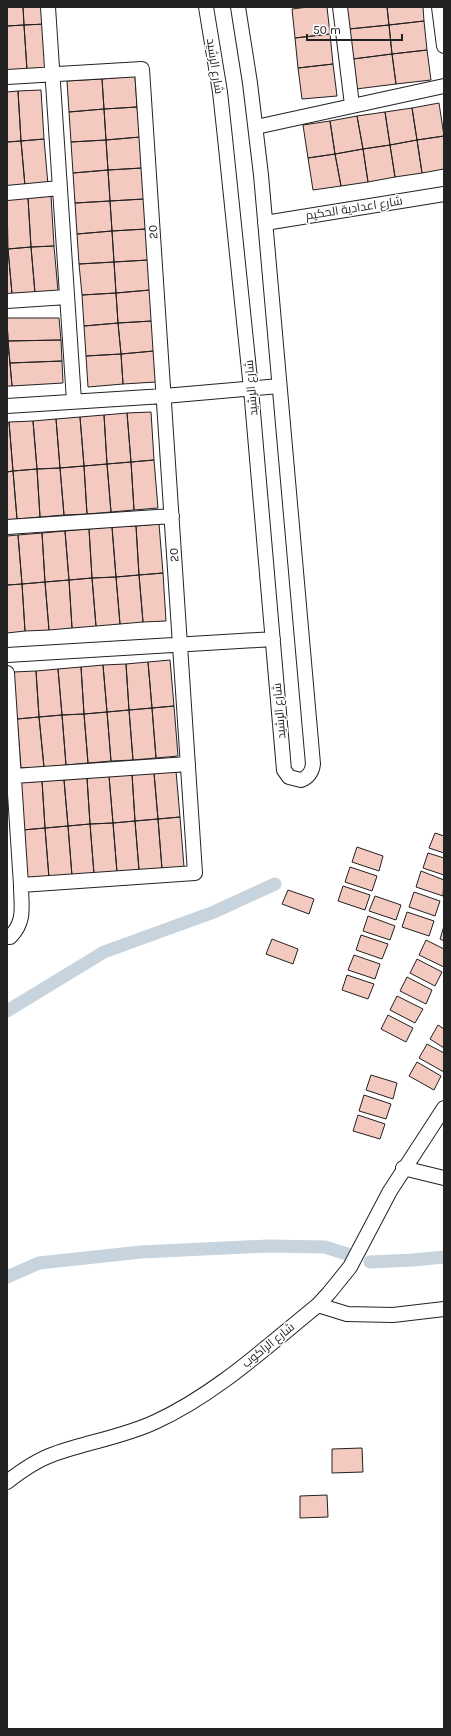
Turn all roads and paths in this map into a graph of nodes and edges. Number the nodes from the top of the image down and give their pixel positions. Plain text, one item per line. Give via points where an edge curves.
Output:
1 (48, 7) edge
2 (206, 7) edge
3 (238, 7) edge
4 (340, 7) edge
5 (440, 7) edge
6 (444, 46) edge
7 (52, 74) junction
8 (7, 77) edge
9 (444, 86) edge
10 (352, 105) junction
11 (256, 127) junction
12 (60, 188) junction
13 (7, 193) edge
14 (444, 194) edge
15 (265, 223) junction
16 (68, 297) junction
17 (7, 302) edge
18 (279, 386) junction
19 (251, 389) junction
20 (164, 396) junction
21 (74, 401) junction
22 (7, 406) edge
23 (172, 516) junction
24 (7, 527) edge
25 (273, 639) junction
26 (180, 643) junction
27 (7, 655) edge
28 (7, 673) edge
29 (188, 764) junction
30 (14, 776) junction
31 (21, 885) junction
32 (7, 937) edge
33 (444, 1108) edge
34 (403, 1168) junction
35 (444, 1178) edge
36 (318, 1305) junction
37 (444, 1309) edge
38 (7, 1482) edge

1 - 7 street
2 - 19 street, شارع الرشيد via 226,138
3 - 11 street
4 - 10 street
5 - 6 street
7 - 8 street
7 - 12 street
7 - 20 street, 20 via 142,69
9 - 10 street
10 - 11 street
11 - 15 street
12 - 13 street
12 - 16 street
14 - 15 street, شارع اعدادية الحكيم
15 - 18 street
16 - 17 street
16 - 21 street
18 - 19 street
18 - 25 street, شارع الرشيد via 313,764 309,776 301,780 289,777 284,770
19 - 20 street
19 - 25 street, شارع الرشيد
20 - 21 street
20 - 23 street, 20
21 - 22 street
23 - 24 street
23 - 26 street, 20
25 - 26 street
26 - 27 street
26 - 29 street, 20
28 - 30 street
29 - 30 street
29 - 31 street, 20 via 195,873
30 - 31 street
31 - 32 street via 22,916 18,928
33 - 34 street, شارع الراكوب
34 - 35 street
34 - 36 street, شارع الراكوب via 350,1267
36 - 37 street via 347,1314 393,1315
36 - 38 street, شارع الراكوب via 220,1384 175,1413 120,1436 54,1454 27,1467

